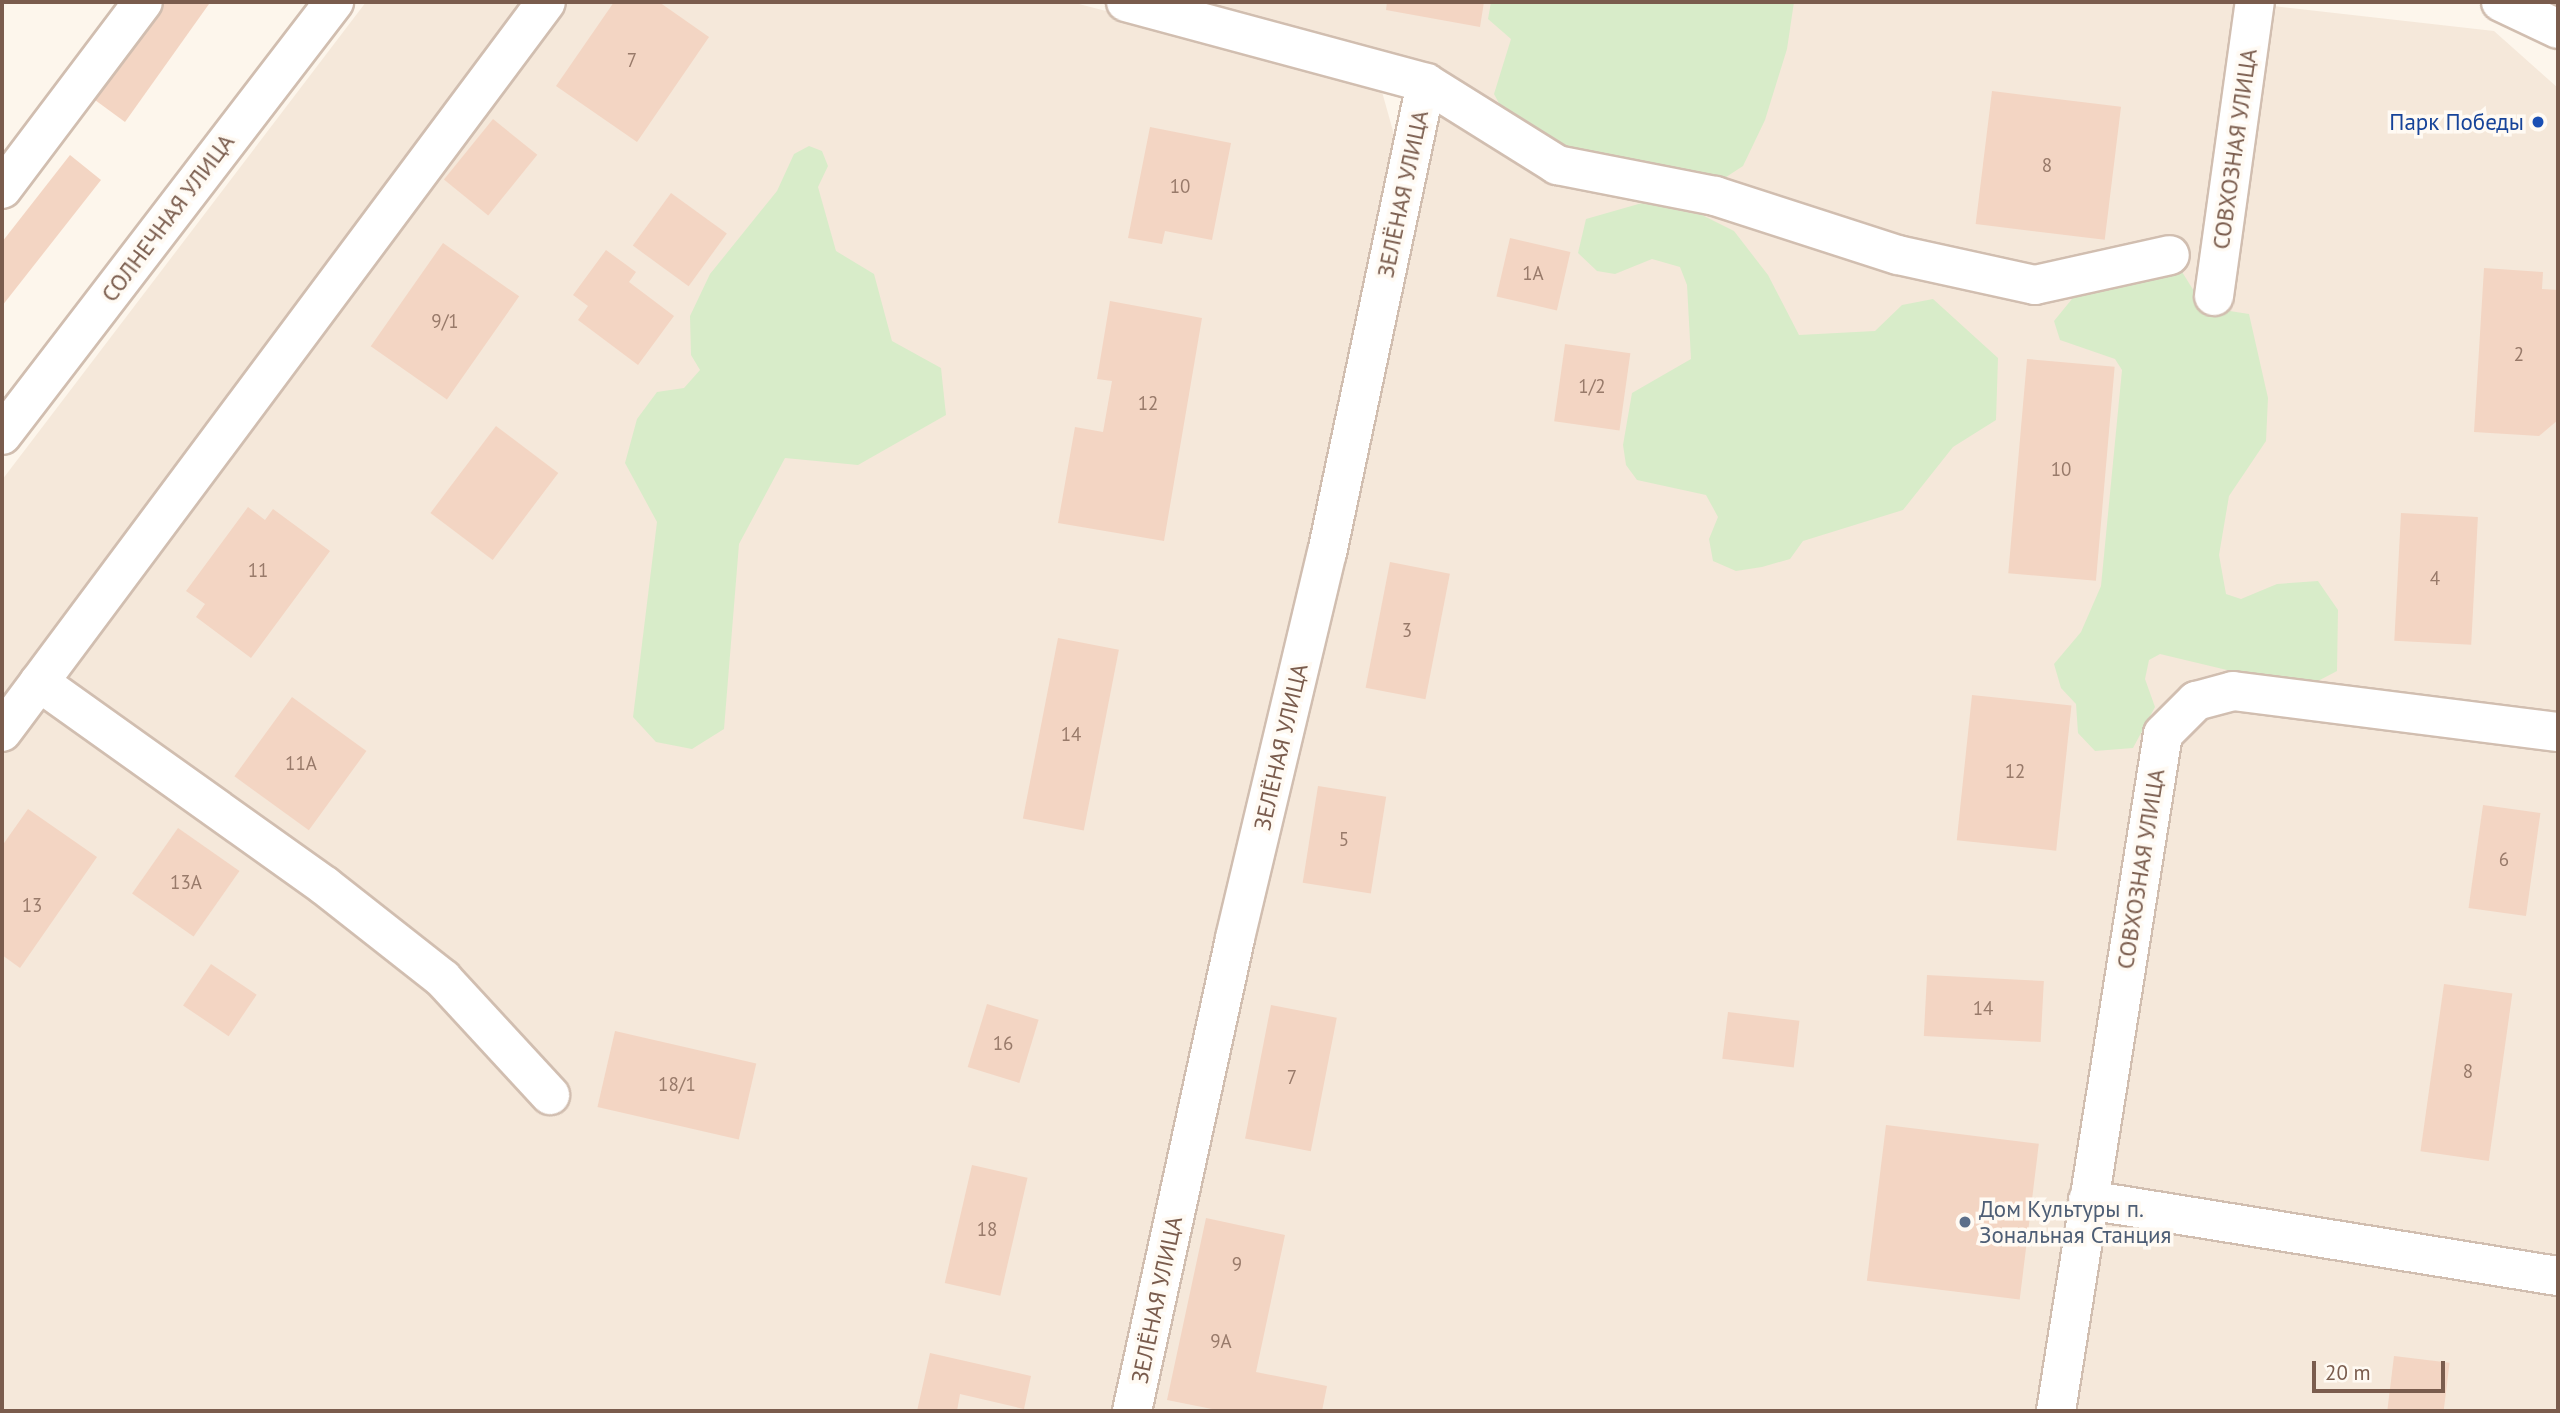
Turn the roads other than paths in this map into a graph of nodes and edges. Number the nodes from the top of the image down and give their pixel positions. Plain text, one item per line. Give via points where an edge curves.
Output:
1 (143, 2) edge
2 (334, 2) edge
3 (546, 2) edge
4 (1126, 2) edge
5 (2255, 2) edge
6 (2501, 2) edge
7 (2558, 29) edge
8 (1426, 83) junction
9 (2, 189) edge
10 (2170, 255) dead end
11 (2214, 296) dead end
12 (2, 435) edge
13 (38, 682) junction
14 (2, 732) edge
15 (2558, 732) edge
16 (550, 1095) dead end
17 (2088, 1200) junction
18 (2558, 1276) edge
19 (1132, 1411) edge
20 (2056, 1411) edge

1 - 9 street
2 - 12 street, СОЛНЕЧНАЯ УЛИЦА
3 - 13 street
4 - 8 street
5 - 11 street, СОВХОЗНАЯ УЛИЦА
6 - 7 street
8 - 10 street via 1557,165 1715,196 1898,256 2035,285
8 - 19 street, ЗЕЛЁНАЯ УЛИЦА via 1327,553 1235,938
13 - 14 street
13 - 16 street via 325,887 443,979
15 - 17 street, СОВХОЗНАЯ УЛИЦА via 2233,691 2196,701 2181,713 2163,734
17 - 18 street
17 - 20 street, СОВХОЗНАЯ УЛИЦА

